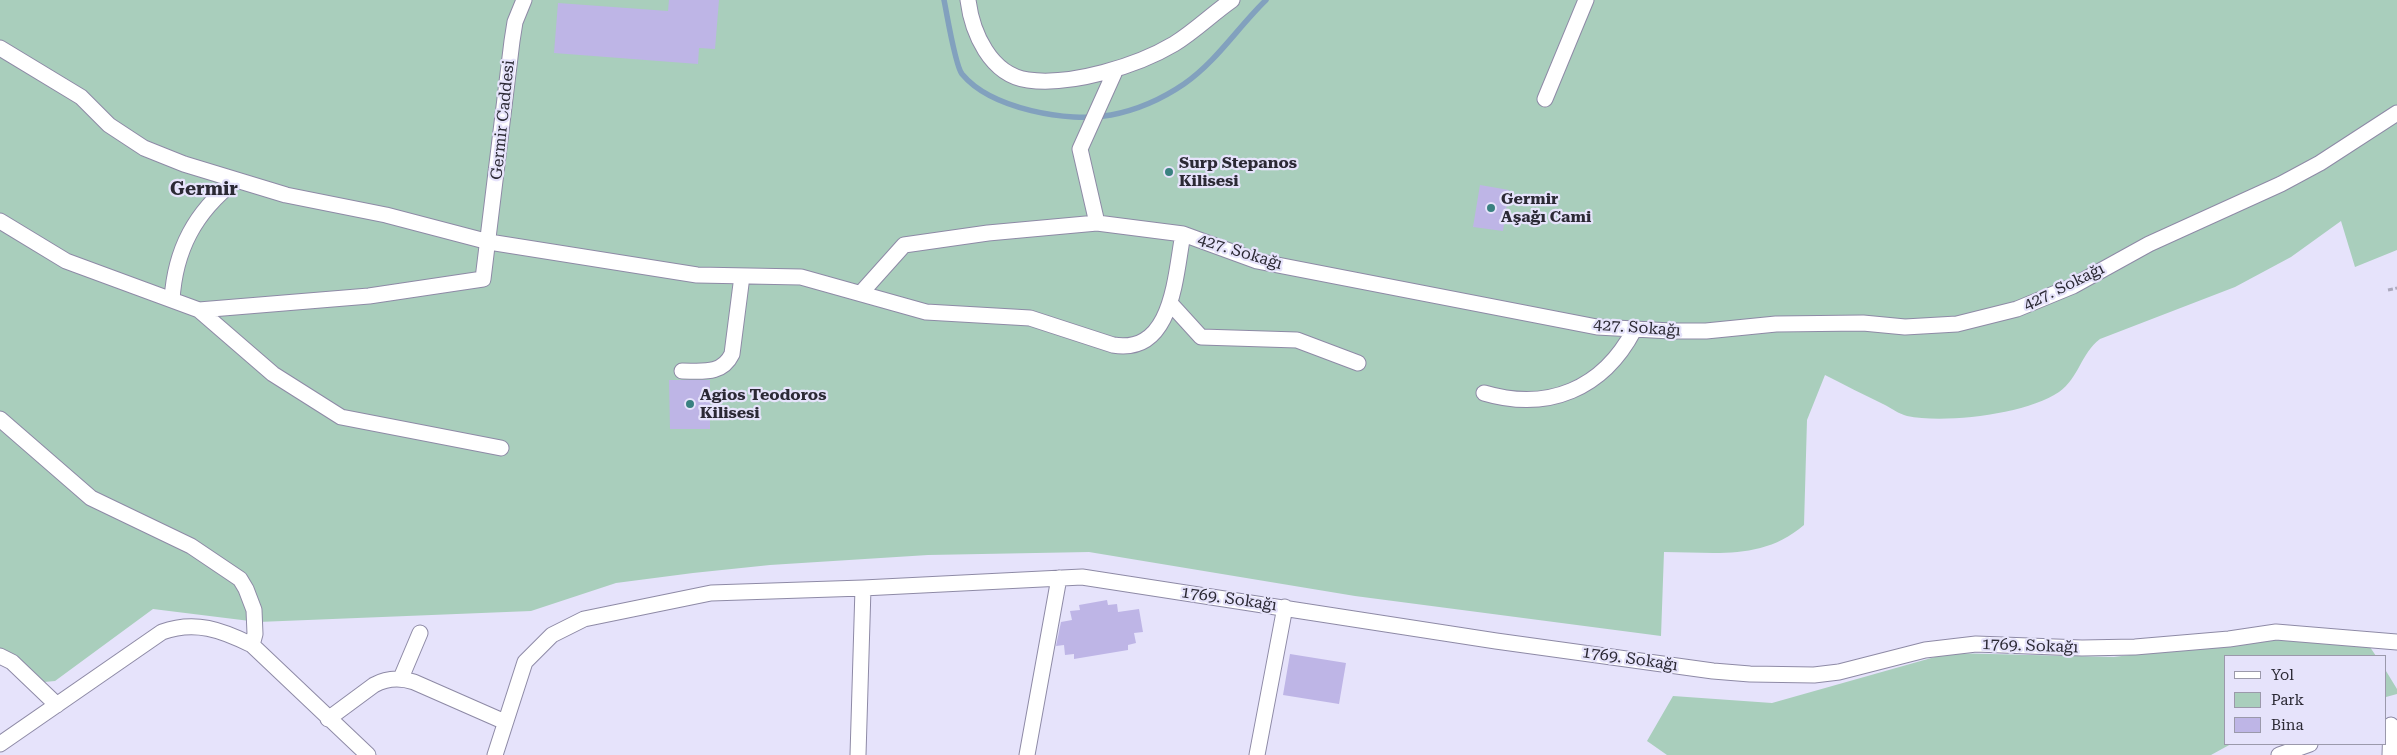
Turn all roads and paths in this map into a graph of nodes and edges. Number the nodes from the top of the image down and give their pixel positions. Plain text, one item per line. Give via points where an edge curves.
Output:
1 (524, 0) edge
2 (968, 0) edge
3 (1232, 0) edge
4 (1586, 0) edge
5 (0, 48) edge
6 (1116, 68) junction
7 (1545, 99) dead end
8 (2397, 113) edge
9 (234, 181) junction
10 (0, 221) edge
11 (1097, 223) junction
12 (1183, 234) junction
13 (489, 242) junction
14 (742, 276) junction
15 (2397, 288) edge
16 (2388, 290) dead end
17 (861, 293) junction
18 (172, 300) junction
19 (1170, 303) junction
20 (199, 310) junction
21 (1634, 330) junction
22 (1358, 363) dead end
23 (682, 371) dead end
24 (1484, 393) dead end
25 (0, 419) edge
26 (501, 448) dead end
27 (1060, 578) junction
28 (863, 588) junction
29 (1285, 607) junction
30 (420, 633) dead end
31 (2397, 642) edge
32 (252, 645) junction
33 (0, 656) edge
34 (401, 678) junction
35 (57, 705) junction
36 (328, 719) junction
37 (505, 722) junction
38 (2391, 725) edge
39 (0, 744) edge
40 (2307, 745) edge
41 (368, 755) edge
42 (495, 755) edge
43 (858, 755) edge
44 (1027, 755) edge
45 (1257, 755) edge
46 (2279, 755) edge
47 (2390, 755) edge

1 - 13 street, Germir Caddesi via 512,41
2 - 6 street via 974,27 986,51 1015,76 1027,80 1054,80
3 - 6 street via 1174,44
4 - 7 street
5 - 9 street via 81,98 109,125 144,148
6 - 11 street via 1080,149
8 - 21 street, 427. Sokağı via 2281,184 2149,244 2046,299 2010,312 1957,324 1926,326 1863,323 1706,331
9 - 13 street
9 - 18 street via 205,208 190,230 177,261
10 - 18 street via 66,261
11 - 12 street, 427. Sokağı
11 - 17 street, 427. Sokağı via 904,245
12 - 19 street
12 - 21 street, 427. Sokağı via 1257,261 1560,321
13 - 14 street via 697,275
13 - 20 street, Germir Caddesi via 483,279 369,296
14 - 17 street via 801,277
14 - 23 street via 729,361 711,372
15 - 16 path
17 - 19 street via 926,312 1030,318 1121,347 1138,344 1154,334
18 - 20 street
19 - 22 street via 1201,337 1297,340
20 - 26 street via 273,374 341,417
21 - 24 street via 1607,368 1570,392 1528,400
25 - 32 street via 91,498 191,546 240,579 254,610
27 - 28 street, 1769. Sokağı
27 - 29 street, 1769. Sokağı via 1082,577
27 - 44 street
28 - 37 street, 1769. Sokağı via 711,593 573,623 542,643 525,662
28 - 43 street
29 - 31 street, 1769. Sokağı via 1496,641 1750,674 1839,672 1925,650 1976,644 2082,648 2135,646 2276,632
29 - 45 street
30 - 34 street
32 - 35 street via 208,628 172,629 152,638
32 - 36 street
33 - 35 street via 12,662
34 - 36 street via 381,681
34 - 37 street
35 - 39 street
36 - 41 street
37 - 42 street, 1769. Sokağı
38 - 47 street
40 - 46 street

